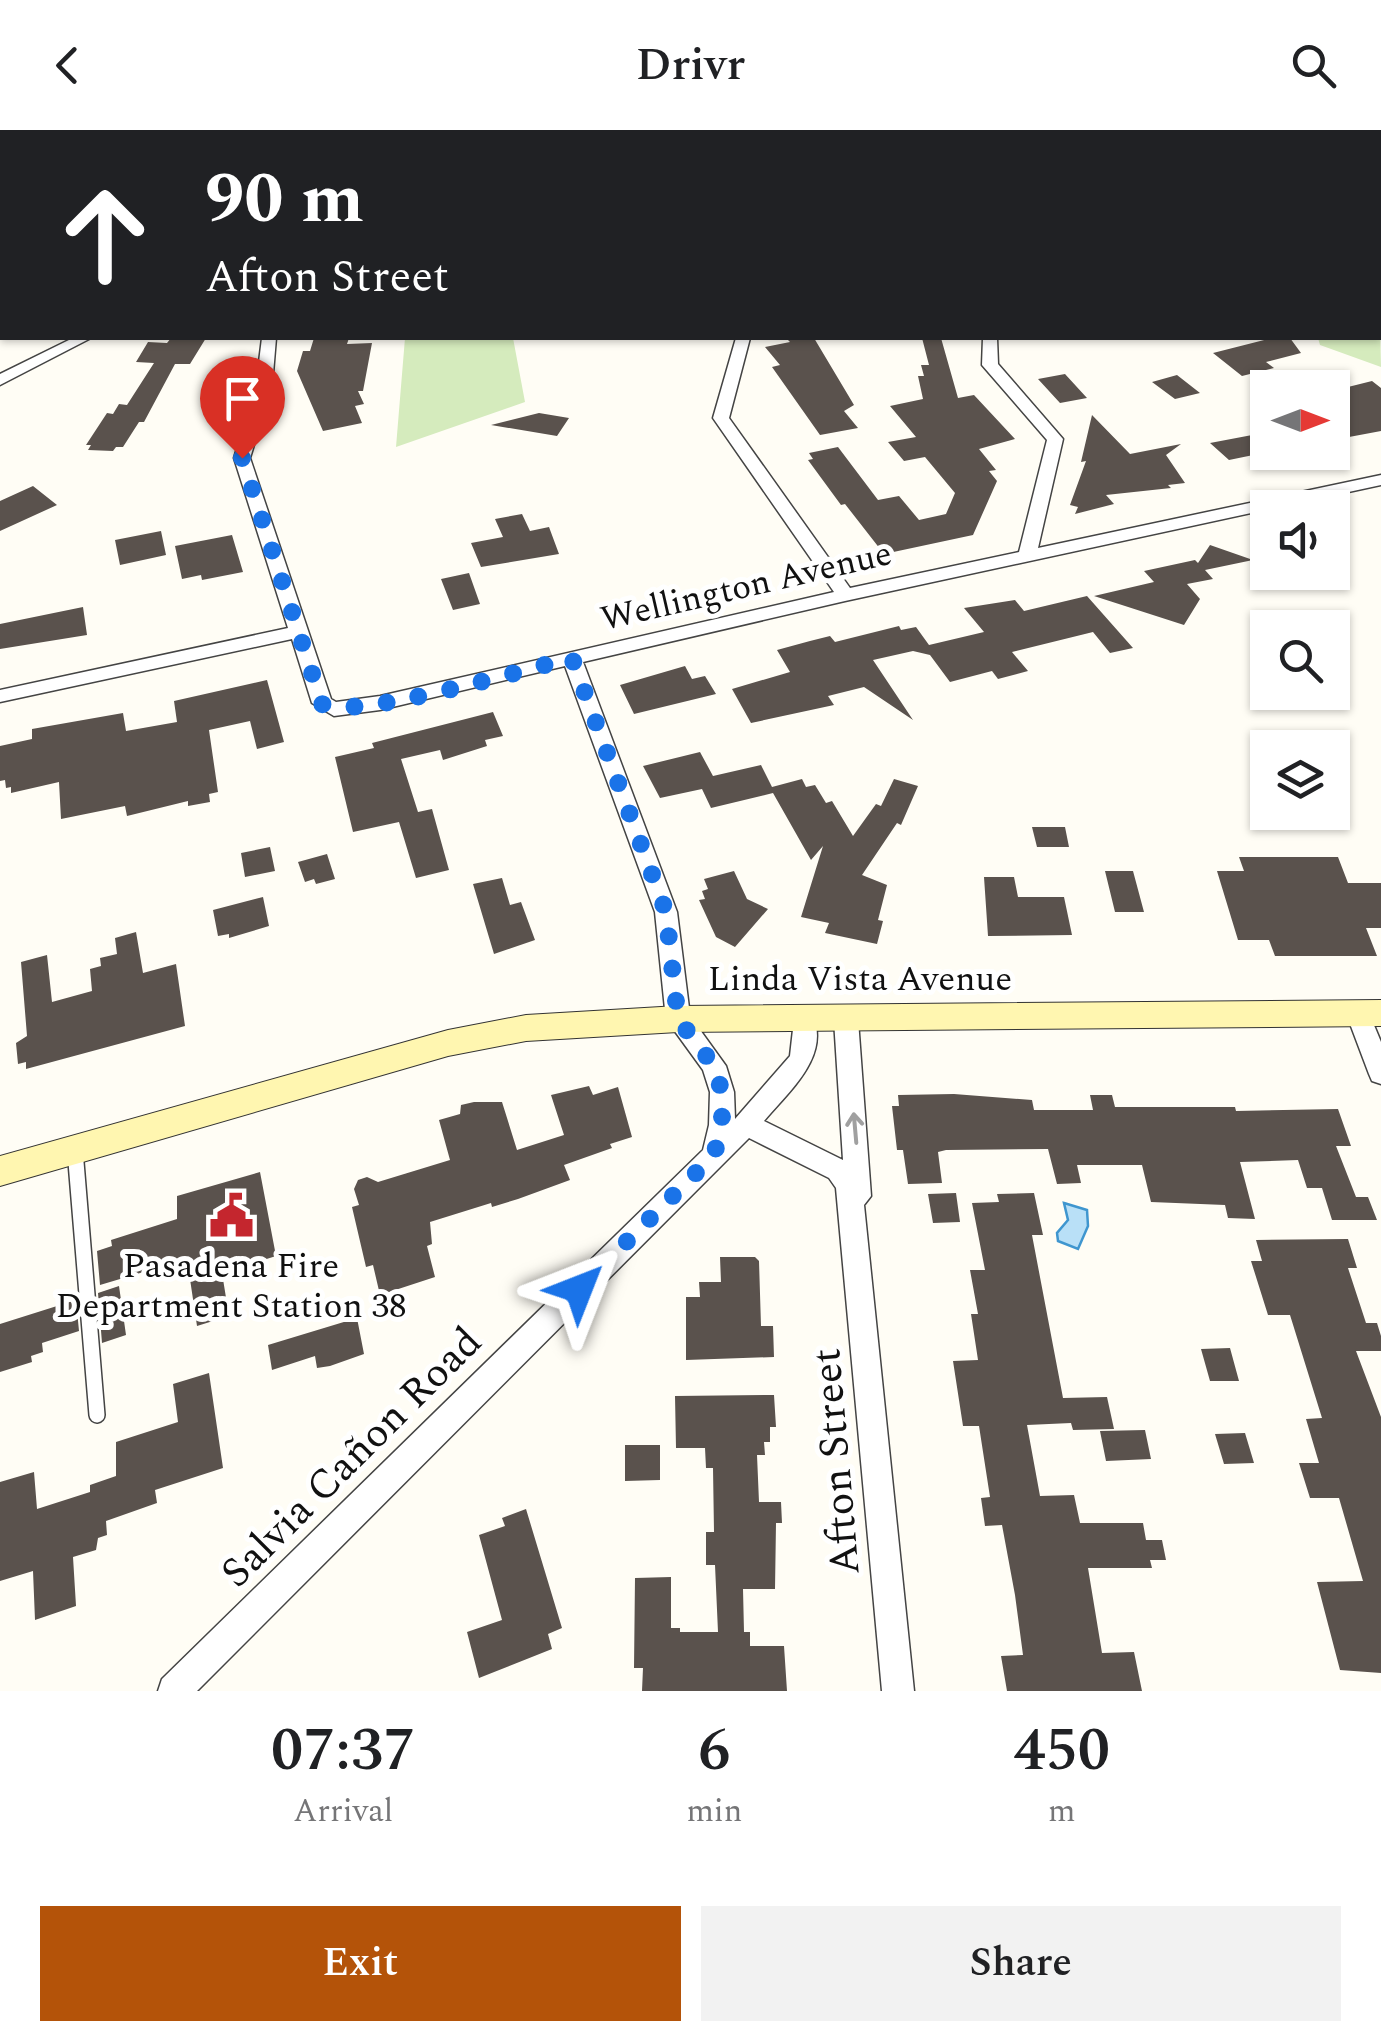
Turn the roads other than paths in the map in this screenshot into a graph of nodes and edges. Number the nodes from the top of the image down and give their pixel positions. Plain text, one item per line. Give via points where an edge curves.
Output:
1 (80, 340) edge
2 (269, 340) edge
3 (741, 340) edge
4 (990, 340) edge
5 (0, 380) edge
6 (1381, 480) edge
7 (1027, 557) junction
8 (845, 595) junction
9 (299, 632) junction
10 (572, 658) junction
11 (0, 696) edge
12 (1369, 1013) edge
13 (678, 1019) junction
14 (804, 1019) junction
15 (846, 1020) junction
16 (1381, 1074) edge
17 (746, 1124) junction
18 (74, 1150) junction
19 (714, 1155) junction
20 (0, 1171) edge
21 (855, 1225) junction
22 (97, 1414) dead end
23 (174, 1691) edge
24 (898, 1691) edge

1 - 5 street
2 - 9 street via 264,386 242,458
3 - 8 street via 721,418
4 - 7 street via 990,364 1055,439
6 - 7 street, Wellington Avenue
7 - 8 street, Wellington Avenue
8 - 10 street, Wellington Avenue
9 - 10 street, Wellington Avenue via 322,704 334,709
9 - 11 street
10 - 13 street via 666,912
12 - 15 main road, Linda Vista Avenue
12 - 16 street
13 - 14 main road, Linda Vista Avenue
13 - 18 main road, Linda Vista Avenue via 526,1028 448,1044
13 - 19 street via 714,1066 722,1092
14 - 15 main road, Linda Vista Avenue
14 - 17 street, Salvia Cañon Road via 802,1060
21 -> 15 street, Afton Street via 859,1178
17 - 19 street, Salvia Cañon Road
17 - 21 street, Afton Street via 838,1170 849,1184
18 - 20 main road, Linda Vista Avenue
18 - 22 lane
19 - 23 street, Salvia Cañon Road
21 - 24 street, Afton Street

